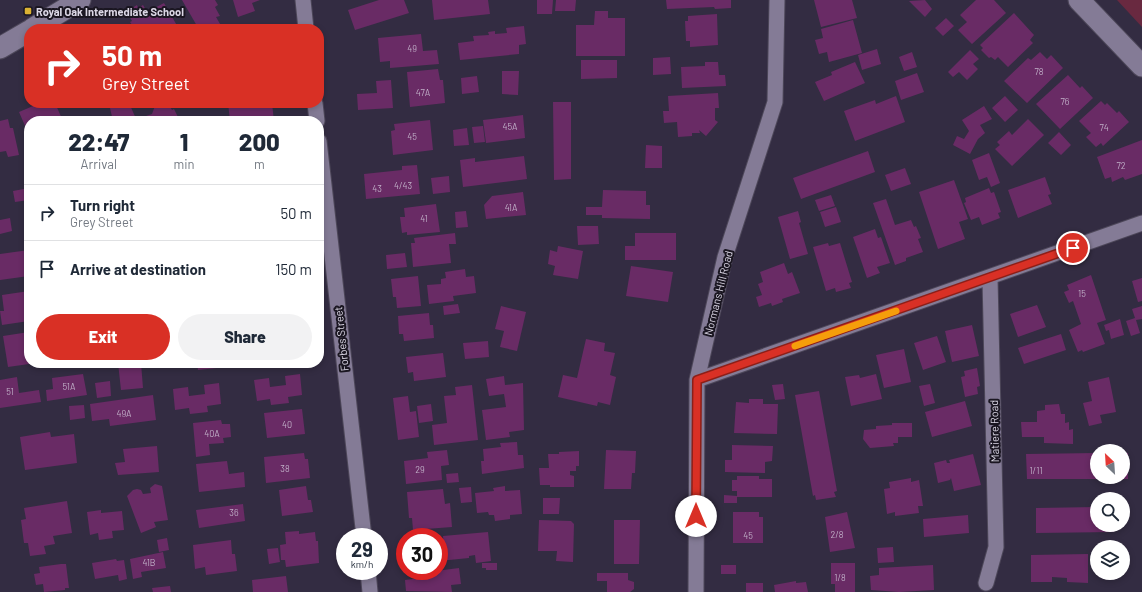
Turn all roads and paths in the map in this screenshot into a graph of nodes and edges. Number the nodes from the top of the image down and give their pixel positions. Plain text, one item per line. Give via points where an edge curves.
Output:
1 (80, 0) edge
2 (303, 0) edge
3 (777, 0) edge
4 (1079, 0) edge
5 (40, 24) edge
6 (305, 24) edge
7 (24, 34) edge
8 (0, 48) edge
9 (1142, 66) edge
10 (324, 185) edge
11 (1142, 223) edge
12 (990, 278) junction
13 (697, 380) junction
14 (363, 528) edge
15 (369, 580) edge
16 (986, 583) dead end
17 (370, 592) edge
18 (696, 592) edge

1 - 5 main road
2 - 6 street
3 - 13 street, Normans Hill Road via 775,102 726,257
4 - 9 main road
7 - 8 main road
10 - 14 street, Forbes Street
11 - 12 street
12 - 13 street
12 - 16 street, Matiere Road via 996,547
13 - 18 street, Normans Hill Road
15 - 17 street

